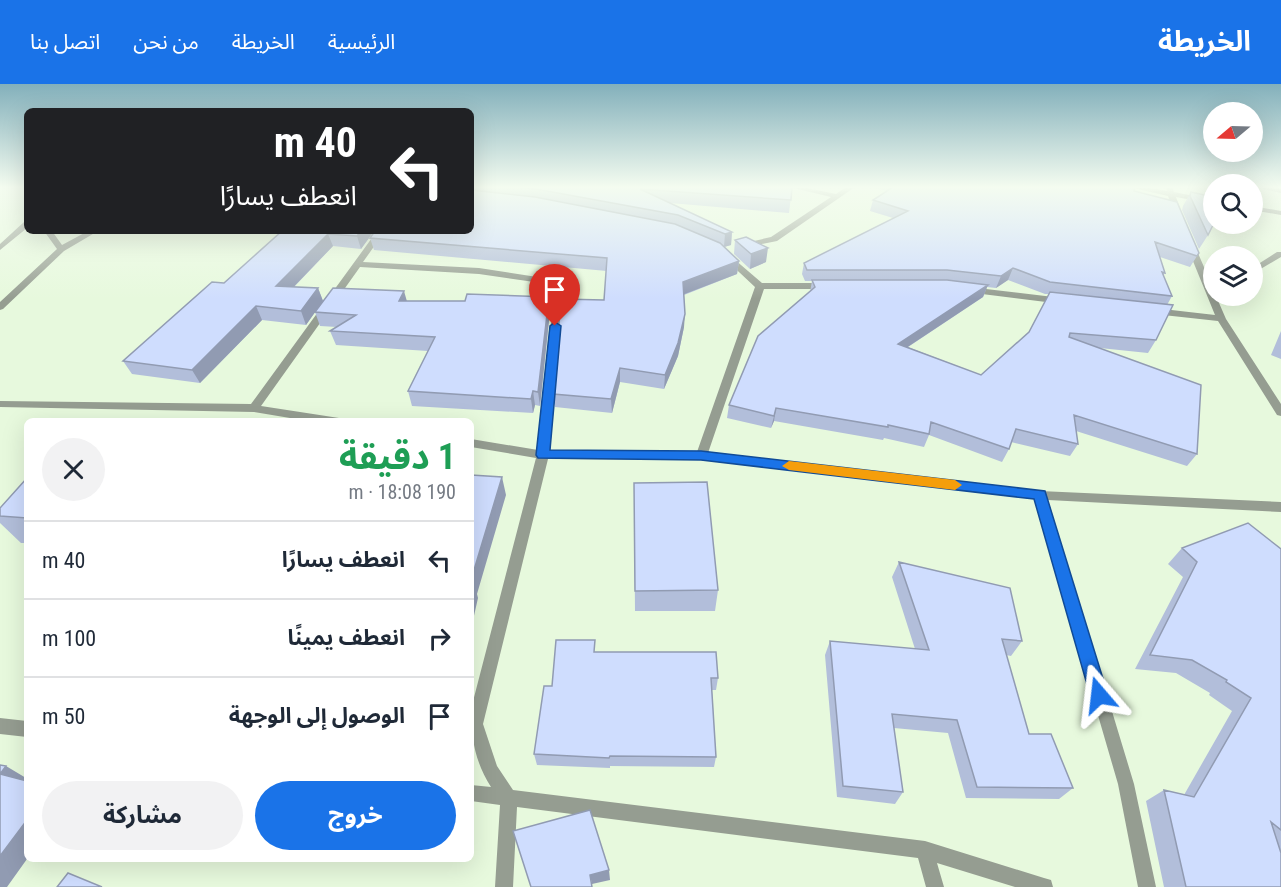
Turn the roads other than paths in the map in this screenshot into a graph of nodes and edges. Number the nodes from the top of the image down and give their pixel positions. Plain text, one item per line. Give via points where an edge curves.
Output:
1 (794, 224) edge
2 (24, 227) edge
3 (50, 234) edge
4 (88, 234) edge
5 (379, 234) edge
6 (1187, 237) edge
7 (0, 248) edge
8 (61, 249) junction
9 (1280, 254) edge
10 (358, 264) junction
11 (1263, 265) edge
12 (1203, 271) edge
13 (760, 286) junction
14 (840, 286) edge
15 (955, 288) edge
16 (1071, 302) edge
17 (1217, 306) edge
18 (0, 307) edge
19 (1140, 310) edge
20 (1221, 320) junction
21 (0, 404) edge
22 (254, 408) junction
23 (1281, 412) edge
24 (315, 418) edge
25 (474, 444) edge
26 (543, 455) junction
27 (701, 456) junction
28 (1040, 495) junction
29 (1281, 507) edge
30 (0, 726) edge
31 (24, 729) edge
32 (474, 793) edge
33 (509, 799) junction
34 (925, 850) junction
35 (504, 887) edge
36 (935, 887) edge
37 (1044, 887) edge
38 (1147, 887) edge

1 - 13 street via 774,238 723,252
2 - 7 street
3 - 8 street
4 - 8 street
5 - 10 street
6 - 12 street
8 - 18 street
9 - 11 street
10 - 22 street
10 - 26 street via 479,272 560,283
13 - 14 street
13 - 27 street
15 - 16 street
17 - 20 street
19 - 20 street
20 - 23 street
21 - 22 street
22 - 24 street
25 - 26 street
26 - 27 street
26 - 33 street via 474,724 490,770
27 - 28 street
28 - 29 street
28 - 38 street via 1126,784
30 - 31 street
32 - 33 street
33 - 34 street
33 - 35 street
34 - 36 street
34 - 37 street

